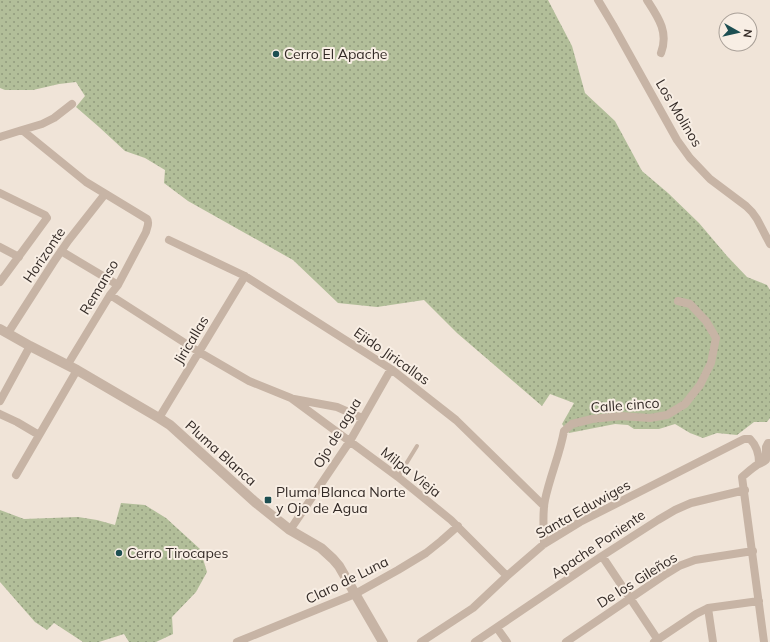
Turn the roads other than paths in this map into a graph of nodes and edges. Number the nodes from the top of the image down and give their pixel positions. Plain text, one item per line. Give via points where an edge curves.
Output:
1 (598, 0) edge
2 (647, 0) edge
3 (661, 53) dead end
4 (72, 104) dead end
5 (22, 130) junction
6 (0, 137) edge
7 (0, 193) edge
8 (105, 194) junction
9 (169, 240) dead end
10 (770, 244) edge
11 (0, 247) edge
12 (61, 251) junction
13 (19, 257) junction
14 (245, 276) junction
15 (0, 282) edge
16 (118, 284) junction
17 (110, 294) junction
18 (678, 301) dead end
19 (4, 331) edge
20 (30, 346) junction
21 (199, 352) junction
22 (72, 367) junction
23 (391, 369) junction
24 (291, 398) junction
25 (0, 401) edge
26 (0, 414) edge
27 (159, 418) junction
28 (362, 418) junction
29 (39, 434) junction
30 (350, 441) junction
31 (770, 443) edge
32 (417, 446) dead end
33 (759, 463) junction
34 (16, 475) dead end
35 (398, 477) junction
36 (745, 490) junction
37 (544, 506) junction
38 (458, 526) junction
39 (290, 530) junction
40 (544, 544) junction
41 (753, 551) junction
42 (602, 556) junction
43 (507, 576) junction
44 (355, 594) junction
45 (630, 598) junction
46 (759, 601) junction
47 (708, 608) junction
48 (497, 628) junction
49 (656, 641) edge
50 (237, 642) edge
51 (384, 642) edge
52 (421, 642) edge
53 (475, 642) edge
54 (507, 642) edge
55 (566, 642) edge
56 (713, 642) edge
57 (764, 642) edge

1 - 10 street, Los Molinos via 677,140 710,179 752,212
2 - 3 street via 662,27 664,36
4 - 5 street via 54,118
5 - 6 street
5 - 8 street via 73,172
7 - 13 street via 47,218
8 - 12 street, Horizonte
8 - 16 street, Remanso via 148,220 146,232
9 - 14 street, Ejido Jiricallas
11 - 13 street
12 - 16 street
12 - 19 street, Horizonte
13 - 15 street
14 - 21 street, Jiricallas
14 - 23 street, Ejido Jiricallas
16 - 17 street, Remanso
17 - 21 street, Milpa Vieja
17 - 22 street, Remanso
18 - 37 street, Calle cinco via 690,304 716,338 711,363 700,385 685,404 667,415 650,418 592,418 572,424 564,431
19 - 20 street, Pluma Blanca
20 - 22 street, Pluma Blanca
20 - 25 street
21 - 24 street, Milpa Vieja via 249,381
21 - 27 street, Jiricallas
22 - 27 street, Pluma Blanca
22 - 29 street, Remanso
23 - 28 street, Ojo de agua
23 - 37 street, Ejido Jiricallas via 456,420
24 - 28 street, Milpa Vieja via 337,407
24 - 30 street, Milpa Vieja
26 - 29 street
27 - 39 street, Pluma Blanca
28 - 30 street, Ojo de agua
29 - 34 street, Remanso
30 - 35 street, Milpa Vieja
30 - 39 street, Ojo de agua
31 - 33 street via 766,447 766,460
32 - 35 lane
33 - 36 street via 742,476
33 - 40 street, Santa Eduwiges via 755,444 750,439 744,439 580,522
35 - 38 street, Milpa Vieja
36 - 41 street
36 - 42 street, Apache Poniente via 691,503 675,510
37 - 40 street
38 - 43 street, Milpa Vieja
38 - 44 street, Claro de Luna via 426,553
39 - 44 street, Pluma Blanca via 321,548 333,559
40 - 43 street, Santa Eduwiges
41 - 45 street, De los Gileños via 695,560 679,566
41 - 46 street
42 - 45 street
42 - 48 street, Apache Poniente
43 - 52 street, Santa Eduwiges via 473,608
44 - 50 street, Claro de Luna
44 - 51 street, Pluma Blanca
45 - 49 street
45 - 55 street, De los Gileños
46 - 47 street
46 - 57 street
47 - 49 street
47 - 56 street
48 - 53 street, Apache Poniente
48 - 54 street

